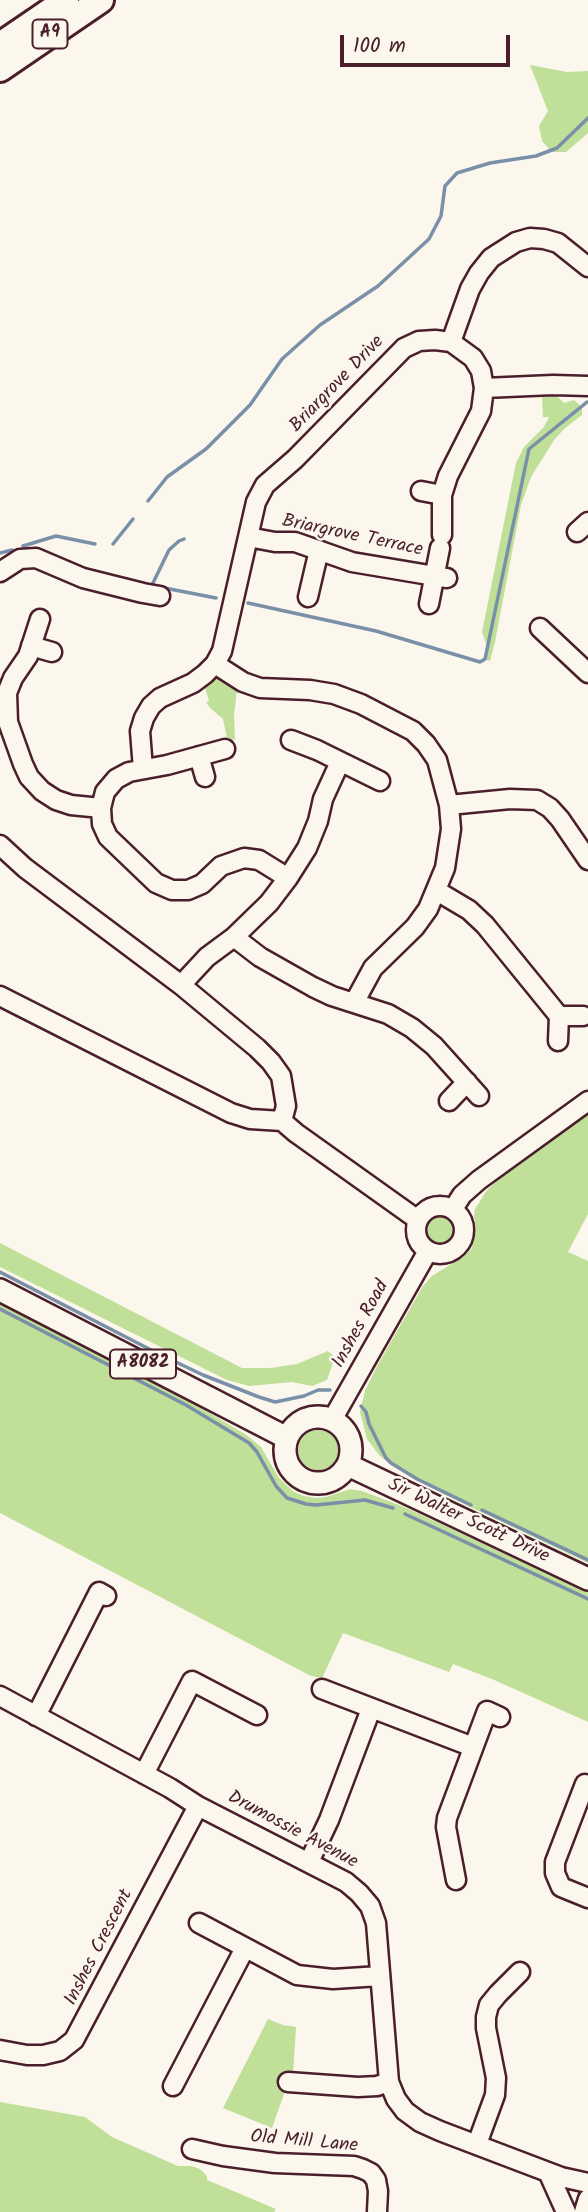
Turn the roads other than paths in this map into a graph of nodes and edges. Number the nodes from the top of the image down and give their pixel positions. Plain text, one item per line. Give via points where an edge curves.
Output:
1 (66, 0) edge
2 (101, 0) edge
3 (0, 45) edge
4 (0, 69) edge
5 (588, 267) edge
6 (451, 342) junction
7 (588, 386) edge
8 (484, 388) junction
9 (421, 491) dead end
10 (442, 495) junction
11 (248, 537) junction
12 (319, 550) junction
13 (0, 572) edge
14 (441, 577) junction
15 (160, 596) dead end
16 (308, 597) dead end
17 (429, 604) dead end
18 (40, 619) dead end
19 (540, 628) dead end
20 (31, 646) junction
21 (52, 652) dead end
22 (215, 664) junction
23 (588, 673) edge
24 (291, 740) dead end
25 (225, 749) dead end
26 (199, 757) junction
27 (340, 762) junction
28 (143, 769) junction
29 (205, 778) dead end
30 (380, 781) dead end
31 (449, 805) junction
32 (101, 808) junction
33 (0, 845) edge
34 (588, 860) edge
35 (288, 878) junction
36 (437, 891) junction
37 (234, 937) junction
38 (181, 985) junction
39 (0, 996) edge
40 (355, 1003) junction
41 (559, 1016) junction
42 (583, 1016) dead end
43 (558, 1041) dead end
44 (449, 1101) dead end
45 (588, 1101) edge
46 (282, 1121) junction
47 (453, 1209) junction
48 (418, 1220) junction
49 (428, 1251) junction
50 (0, 1290) edge
51 (332, 1420) junction
52 (287, 1438) junction
53 (348, 1465) junction
54 (588, 1579) edge
55 (107, 1596) dead end
56 (332, 1688) dead end
57 (0, 1696) edge
58 (370, 1709) junction
59 (246, 1714) dead end
60 (36, 1716) junction
61 (500, 1717) dead end
62 (473, 1747) junction
63 (144, 1774) junction
64 (587, 1782) edge
65 (198, 1806) junction
66 (309, 1862) junction
67 (449, 1871) dead end
68 (588, 1898) edge
69 (210, 1923) dead end
70 (244, 1948) junction
71 (380, 1976) junction
72 (510, 1976) dead end
73 (0, 2050) edge
74 (173, 2075) dead end
75 (288, 2082) dead end
76 (388, 2082) junction
77 (477, 2144) junction
78 (192, 2149) dead end
79 (548, 2172) junction
80 (588, 2183) edge
81 (588, 2199) edge
82 (377, 2212) edge
83 (566, 2212) edge
84 (584, 2212) edge

1 - 3 highway, A9
2 - 4 highway, A9
5 - 6 street via 558,243 544,239 516,242 491,258 479,273
6 - 8 street via 473,358
6 - 11 street, Briargrove Drive via 419,341 404,348 265,485
7 - 8 street
8 - 10 street via 481,411
9 - 10 street
10 - 14 street
11 - 12 street, Briargrove Terrace via 295,542
11 - 22 street, Briargrove Drive via 222,651
12 - 14 street, Briargrove Terrace via 352,562
12 - 16 street
13 - 15 street via 19,559 36,558 83,578
14 - 17 street
18 - 20 street
19 - 23 street
20 - 21 street
20 - 32 street via 10,686 6,707 23,764 29,777 56,800
22 - 28 street via 193,683 151,706 140,732
22 - 31 street via 260,688 334,694 397,721 413,731 436,760
24 - 27 street
25 - 26 street
26 - 28 street
26 - 29 street
27 - 30 street
27 - 35 street via 307,848
28 - 32 street via 116,779 105,792
31 - 34 street via 536,800 560,819
31 - 36 street via 450,850
32 - 35 street via 108,837 156,883 172,890 202,884 221,866 244,858 259,860
33 - 38 street
35 - 37 street
36 - 40 street via 415,927 373,968
36 - 41 street via 485,925
37 - 38 street via 206,957
37 - 40 street via 313,987
38 - 46 street via 271,1062 285,1091
39 - 46 street via 231,1112 250,1119
40 - 44 street via 388,1014 434,1046 472,1089
41 - 42 street
41 - 43 street
45 - 47 street via 479,1181
46 - 48 street
47 - 48 street via 433,1206
47 - 49 street via 463,1222 458,1245 444,1254
48 - 49 street via 416,1234
49 - 51 street, Inshes Road
50 - 52 main road, A8082
51 - 52 main road via 322,1417 301,1422
51 - 53 main road via 351,1444
52 - 53 main road via 285,1458 304,1481 324,1483 342,1474
53 - 54 main road, Sir Walter Scott Drive
55 - 60 street via 99,1592
56 - 58 street
57 - 60 street, Drumossie Avenue
58 - 62 street
58 - 66 street
59 - 63 street via 185,1677
60 - 63 street, Drumossie Avenue
61 - 62 street via 487,1711
62 - 67 street via 447,1818
63 - 65 street, Drumossie Avenue
64 - 68 street via 555,1862 555,1873 561,1888
65 - 66 street, Drumossie Avenue
65 - 73 street, Inshes Crescent via 74,2040 60,2051 43,2055
66 - 71 street, Drumossie Avenue via 346,1882 370,1906 376,1923
69 - 70 street
70 - 71 street via 298,1975 333,1979
70 - 74 street
71 - 76 street, Drumossie Avenue
72 - 77 street via 486,2017 495,2095
75 - 76 street via 311,2078 358,2087
76 - 77 street, Drumossie Avenue via 396,2099 420,2122
77 - 79 street, Drumossie Avenue
78 - 82 street, Old Mill Lane via 221,2163 363,2169 376,2180
79 - 80 street, Drumossie Avenue
79 - 83 street
81 - 84 street

